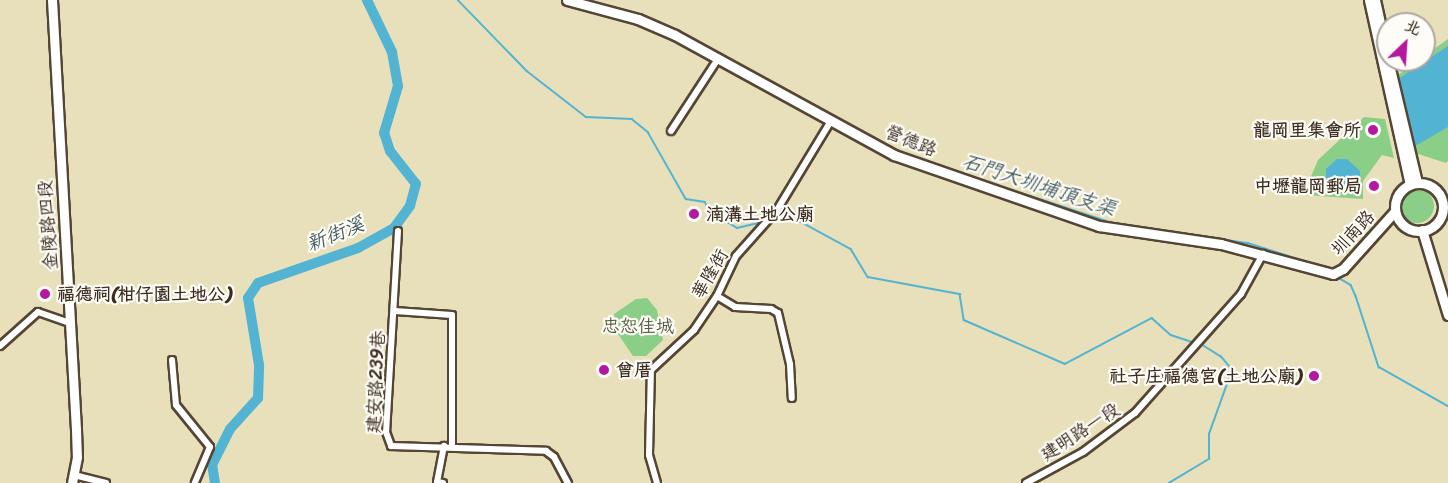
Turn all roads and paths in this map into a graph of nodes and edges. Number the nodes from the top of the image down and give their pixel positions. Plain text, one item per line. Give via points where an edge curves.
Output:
1 (52, 0) edge
2 (567, 0) edge
3 (1369, 0) edge
4 (718, 59) junction
5 (1390, 72) edge
6 (831, 121) junction
7 (671, 131) dead end
8 (1413, 184) junction
9 (1445, 205) edge
10 (1395, 211) junction
11 (398, 231) dead end
12 (1422, 231) junction
13 (1263, 254) junction
14 (1332, 274) joint
15 (717, 296) junction
16 (395, 311) junction
17 (1448, 315) edge
18 (70, 323) junction
19 (0, 346) edge
20 (172, 360) dead end
21 (792, 398) dead end
22 (444, 446) junction
23 (452, 446) junction
24 (73, 479) edge
25 (106, 483) edge
26 (195, 483) edge
27 (442, 483) edge
28 (568, 483) edge
29 (657, 483) edge
30 (1026, 483) edge

1 - 18 main road, 金陵路四段
2 - 4 main road, 營德路 via 650,24
3 - 8 main road
4 - 6 main road, 營德路
4 - 7 street
5 - 8 main road
6 - 13 main road, 營德路 via 894,155 1073,218 1132,233 1221,244
6 - 15 street, 華隆街 via 767,221 736,256
8 - 9 main road via 1431,186
8 - 10 main road via 1398,195
9 - 12 main road via 1435,224
10 - 12 main road via 1409,228
10 - 14 main road, 圳南路 via 1343,269
11 - 16 street, 建安路239巷
12 - 17 main road
13 - 14 main road, 營德路
13 - 30 street, 建明路一段 via 1241,294 1135,413 1083,452
15 - 21 street via 735,307 778,313 790,364
15 - 29 street, 華隆街 via 694,330 651,370 649,455
16 - 22 street, 建安路239巷 via 388,442 391,446
16 - 23 street via 452,315
18 - 19 street via 38,312
18 - 24 main road, 金陵路四段 via 77,458
20 - 26 street via 176,405 210,447
22 - 23 street, 建安路239巷
22 - 27 street via 437,482
23 - 28 street, 建安路239巷 via 546,451 554,457
24 - 25 street

